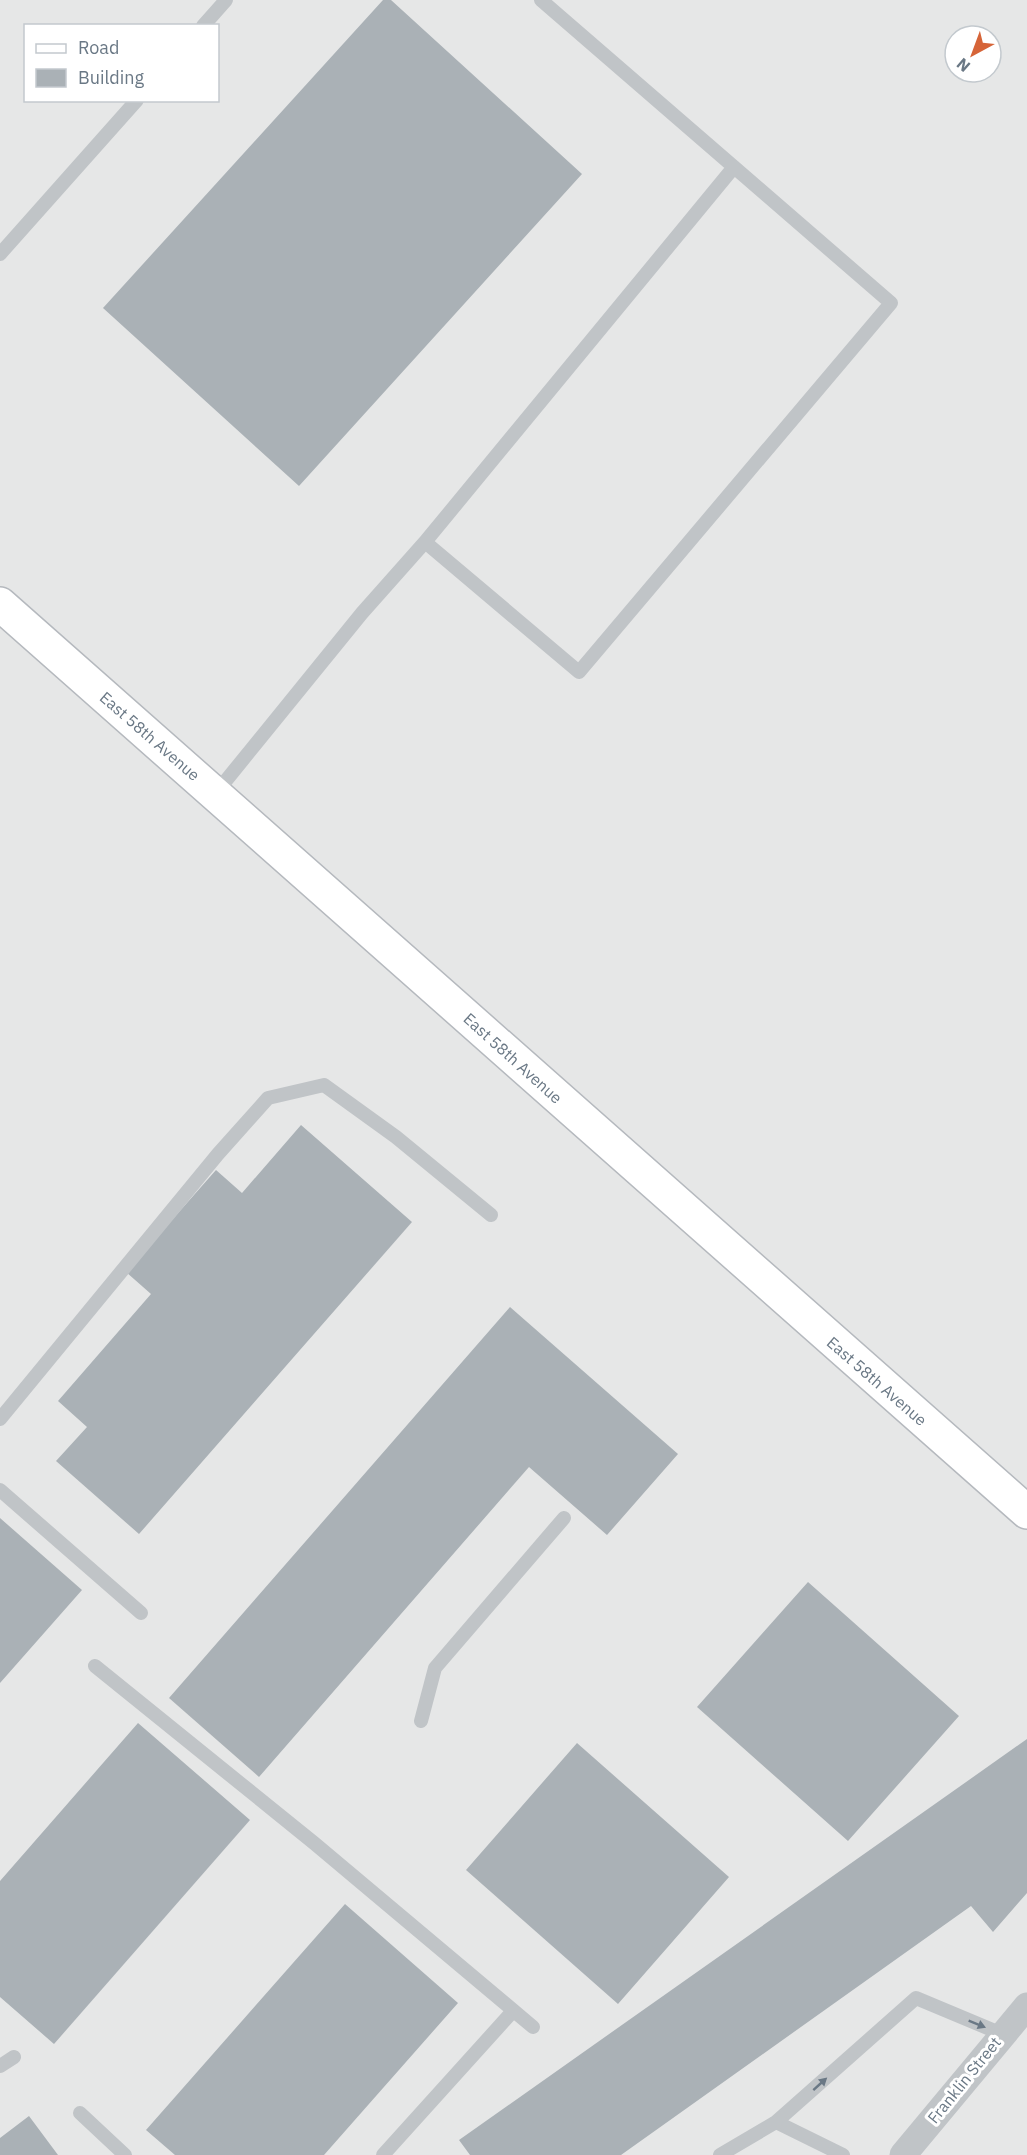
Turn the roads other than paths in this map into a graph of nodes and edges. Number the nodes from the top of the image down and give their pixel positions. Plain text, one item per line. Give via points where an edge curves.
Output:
1 (226, 0) edge
2 (541, 0) edge
3 (205, 24) edge
4 (135, 102) edge
5 (734, 167) junction
6 (0, 254) edge
7 (424, 542) junction
8 (4, 616) edge
9 (216, 794) junction
10 (491, 1215) dead end
11 (0, 1419) edge
12 (0, 1490) edge
13 (1027, 1512) edge
14 (564, 1518) dead end
15 (141, 1613) dead end
16 (95, 1666) dead end
17 (421, 1721) dead end
18 (1027, 2006) edge
19 (513, 2011) junction
20 (533, 2027) dead end
21 (1002, 2034) junction
22 (14, 2057) dead end
23 (0, 2066) edge
24 (80, 2113) dead end
25 (776, 2122) junction
26 (125, 2155) edge
27 (383, 2155) edge
28 (720, 2155) edge
29 (843, 2155) edge
30 (903, 2155) edge

1 - 3 lane
2 - 5 lane
4 - 6 lane
5 - 7 lane
5 - 7 lane via 891,303 579,672
7 - 9 lane
8 - 9 main road, East 58th Avenue
9 - 13 main road, East 58th Avenue
10 - 11 lane via 396,1137 324,1085 268,1098
12 - 15 lane
14 - 17 lane via 435,1668
16 - 19 lane
18 - 21 street, Franklin Street
19 - 20 lane
19 - 27 lane
25 -> 21 lane via 916,1998
21 - 30 street, Franklin Street
22 - 23 lane
24 - 26 lane
25 - 28 lane
25 - 29 lane

